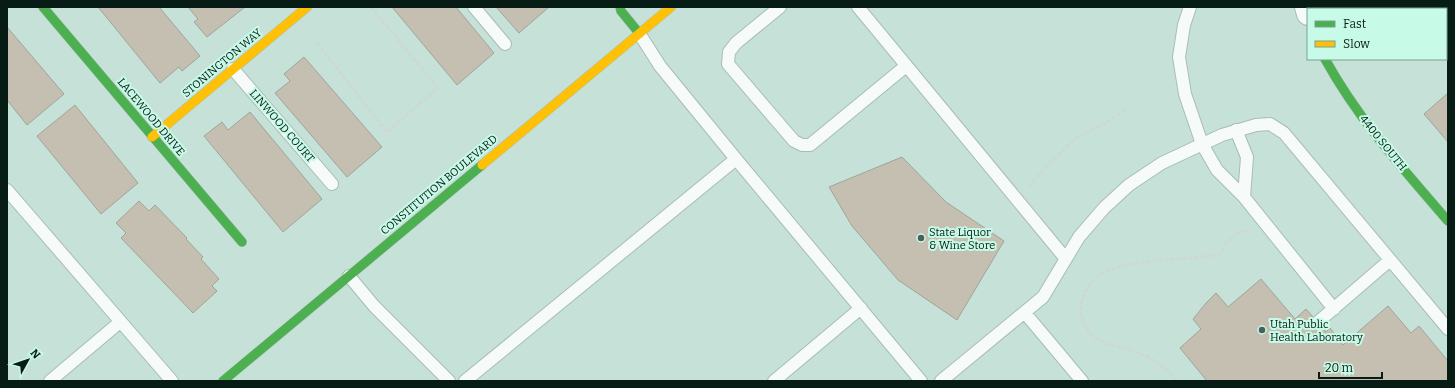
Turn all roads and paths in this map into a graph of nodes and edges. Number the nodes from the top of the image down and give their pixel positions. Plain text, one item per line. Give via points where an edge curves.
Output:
1 (43, 7) edge
2 (307, 7) edge
3 (370, 7) edge
4 (474, 7) edge
5 (671, 7) edge
6 (780, 7) edge
7 (858, 7) edge
8 (1190, 7) edge
9 (618, 8) edge
10 (639, 33) junction
11 (317, 43) dead end
12 (505, 44) dead end
13 (1326, 60) edge
14 (906, 66) junction
15 (233, 69) junction
16 (1127, 110) dead end
17 (1236, 130) junction
18 (152, 137) junction
19 (1202, 144) junction
20 (736, 159) junction
21 (332, 184) dead end
22 (1029, 186) dead end
23 (7, 190) edge
24 (1244, 197) junction
25 (1448, 221) edge
26 (1266, 224) junction
27 (242, 242) dead end
28 (1066, 259) junction
29 (1390, 260) junction
30 (349, 276) junction
31 (861, 308) junction
32 (1334, 309) junction
33 (1025, 313) junction
34 (120, 322) junction
35 (1318, 322) dead end
36 (1448, 329) edge
37 (50, 381) edge
38 (172, 381) edge
39 (223, 381) edge
40 (449, 381) edge
41 (465, 381) edge
42 (774, 381) edge
43 (921, 381) edge
44 (942, 381) edge
45 (1082, 381) edge
46 (1176, 381) edge

1 - 18 street, LACEWOOD DRIVE
2 - 15 street, STONINGTON WAY
3 - 11 path via 438,88 387,132
4 - 12 lane
5 - 10 street, CONSTITUTION BOULEVARD
6 - 14 lane via 736,43 728,52 728,64 794,141 802,145 810,145
7 - 14 lane
8 - 19 lane via 1179,57 1185,94
9 - 10 street
10 - 20 lane via 660,66
10 - 30 street, CONSTITUTION BOULEVARD
13 - 25 street, 4400 SOUTH via 1364,121
14 - 28 lane
15 - 18 street, STONINGTON WAY
15 - 21 lane, LINWOOD COURT
16 - 22 path via 1075,139
17 - 19 lane
17 - 24 lane via 1248,157
17 - 29 lane via 1270,124 1284,133
18 - 27 street, LACEWOOD DRIVE
19 - 24 lane via 1217,170
19 - 28 lane via 1162,163 1129,185 1104,208 1079,237
20 - 31 lane
20 - 41 lane
23 - 34 lane
24 - 26 lane
26 - 32 lane
26 - 46 path via 1248,232 1237,233 1225,244 1221,254 1122,266 1106,271 1095,278 1082,299 1083,323 1092,336 1101,342 1148,356
28 - 33 lane via 1043,297
29 - 32 lane
29 - 36 lane
30 - 39 street, CONSTITUTION BOULEVARD
30 - 40 lane via 374,306
31 - 42 lane
31 - 43 lane
32 - 35 lane
33 - 44 lane
33 - 45 lane
34 - 37 lane
34 - 38 lane

